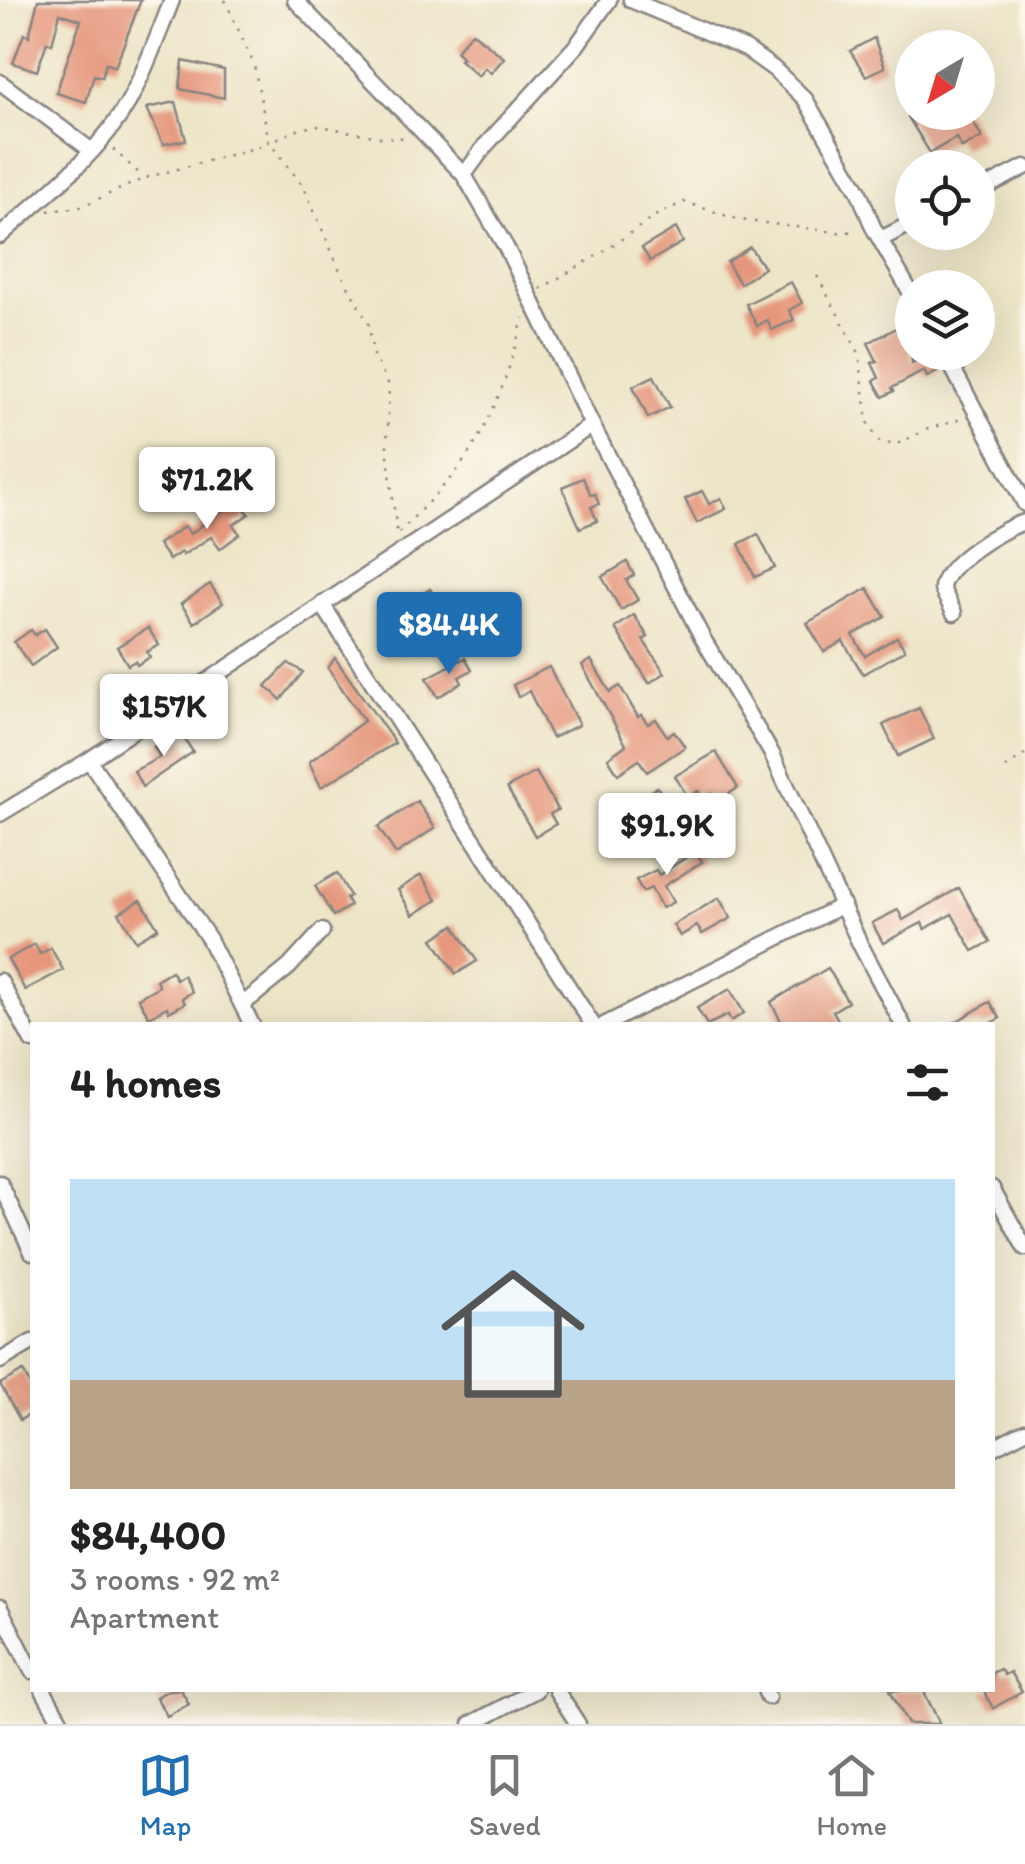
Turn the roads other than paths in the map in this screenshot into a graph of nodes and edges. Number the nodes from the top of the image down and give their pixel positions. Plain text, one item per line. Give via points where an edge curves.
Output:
1 (172, 0) edge
2 (295, 0) edge
3 (609, 0) edge
4 (631, 0) edge
5 (0, 82) edge
6 (96, 146) junction
7 (1025, 167) edge
8 (464, 175) junction
9 (995, 182) edge
10 (895, 228) edge
11 (877, 233) junction
12 (0, 236) edge
13 (898, 270) edge
14 (953, 370) edge
15 (592, 425) junction
16 (1025, 504) edge
17 (1025, 522) edge
18 (322, 604) junction
19 (954, 613) dead end
20 (90, 760) junction
21 (0, 814) edge
22 (843, 905) junction
23 (322, 932) dead end
24 (0, 981) edge
25 (242, 1005) junction
26 (250, 1022) edge
27 (591, 1022) edge
28 (610, 1022) edge
29 (902, 1022) edge
30 (30, 1037) edge
31 (0, 1184) edge
32 (995, 1193) edge
33 (30, 1248) edge
34 (1025, 1248) edge
35 (30, 1343) edge
36 (0, 1361) edge
37 (1025, 1431) edge
38 (995, 1446) edge
39 (0, 1608) edge
40 (30, 1660) edge
41 (44, 1692) edge
42 (532, 1692) edge
43 (557, 1692) edge
44 (62, 1724) edge
45 (471, 1724) edge
46 (578, 1724) edge

1 - 6 street via 128,102
2 - 8 street
3 - 8 street
4 - 11 street via 746,49 774,69 805,99
5 - 6 street
6 - 12 street
7 - 9 street
8 - 15 street
10 - 11 street
11 - 13 street
14 - 16 street
15 - 18 street
15 - 22 street via 702,637 772,754
17 - 19 street via 945,574 942,589
18 - 20 street
18 - 27 street
20 - 21 street
20 - 25 street via 209,940
22 - 28 street
22 - 29 street
23 - 25 street
24 - 30 street
25 - 26 street
31 - 33 street
32 - 34 street
35 - 36 street
37 - 38 street
39 - 40 street
41 - 44 street
42 - 45 street
43 - 46 street

